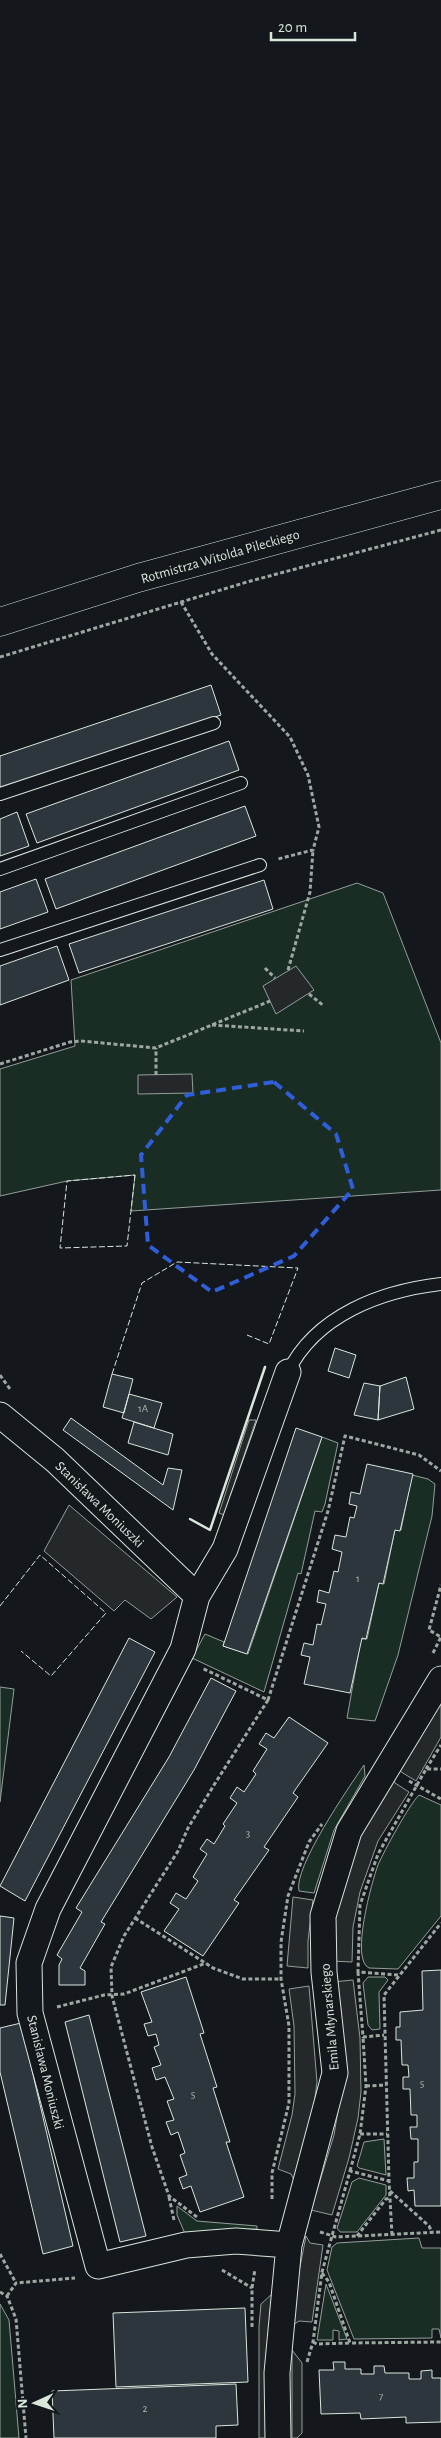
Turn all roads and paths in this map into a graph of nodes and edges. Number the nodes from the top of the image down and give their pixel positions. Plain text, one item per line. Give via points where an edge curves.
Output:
1 (441, 496) edge
2 (441, 530) edge
3 (181, 602) junction
4 (0, 622) edge
5 (0, 657) edge
6 (214, 723) dead end
7 (241, 783) dead end
8 (0, 794) edge
9 (313, 850) junction
10 (260, 865) joint
11 (0, 869) edge
12 (0, 950) edge
13 (264, 968) dead end
14 (288, 970) dead end
15 (274, 978) dead end
16 (309, 994) dead end
17 (270, 1001) dead end
18 (324, 1006) dead end
19 (209, 1024) junction
20 (304, 1031) dead end
21 (156, 1048) junction
22 (0, 1064) edge
23 (156, 1075) dead end
24 (441, 1284) edge
25 (288, 1372) joint
26 (0, 1415) edge
27 (441, 1471) edge
28 (441, 1585) edge
29 (196, 1596) junction
30 (441, 1637) edge
31 (180, 1656) junction
32 (441, 1680) edge
33 (268, 1700) junction
34 (441, 1745) edge
35 (387, 1766) junction
36 (426, 1769) junction
37 (441, 1769) edge
38 (417, 1787) junction
39 (441, 1799) edge
40 (136, 1918) junction
41 (441, 1923) edge
42 (206, 1963) junction
43 (358, 1972) junction
44 (399, 1976) junction
45 (281, 1979) dead end
46 (112, 1996) junction
47 (78, 2003) dead end
48 (384, 2035) junction
49 (363, 2037) junction
50 (386, 2085) junction
51 (366, 2086) junction
52 (360, 2134) junction
53 (387, 2134) junction
54 (350, 2171) junction
55 (389, 2181) junction
56 (389, 2190) junction
57 (169, 2196) junction
58 (390, 2198) junction
59 (174, 2218) dead end
60 (199, 2218) dead end
61 (432, 2232) junction
62 (441, 2232) edge
63 (292, 2234) junction
64 (392, 2235) junction
65 (330, 2236) junction
66 (356, 2236) junction
67 (0, 2254) edge
68 (225, 2271) dead end
69 (322, 2272) junction
70 (16, 2283) dead end
71 (252, 2288) dead end
72 (0, 2292) edge
73 (313, 2342) junction
74 (441, 2342) edge
75 (350, 2343) junction
76 (305, 2369) dead end
77 (26, 2438) edge
78 (278, 2438) edge

1 - 4 main road, Rotmistrza Witolda Pileckiego via 138,578
2 - 3 path
3 - 5 path
3 - 9 path via 212,654 290,737 308,775 319,827
6 - 8 lane
7 - 11 lane
9 - 10 path
9 - 14 path via 310,892
10 - 12 lane
13 - 15 path
16 - 18 path
17 - 19 path
19 - 20 path
19 - 21 path
21 - 22 path via 70,1042
21 - 23 path
24 - 25 lane via 406,1289 348,1311 327,1324 307,1344
25 - 29 street, Stanisława Moniuszki via 225,1549
26 - 29 street, Stanisława Moniuszki via 55,1460
27 - 33 path via 419,1455 345,1436 328,1511
28 - 30 path via 429,1630
29 - 31 street, Stanisława Moniuszki
31 - 33 path
31 - 63 street, Stanisława Moniuszki via 48,1909 29,1963 30,2013 98,2266 186,2245
32 - 35 street, Emila Młynarskiego
33 - 40 path
34 - 36 path
35 - 38 path
35 - 63 street, Emila Młynarskiego via 349,1831 323,1916 324,1972 335,2073
36 - 37 path
36 - 38 path
38 - 39 path
38 - 43 path via 378,1854 360,1905
40 - 42 path
40 - 46 path via 124,1936 111,1967
41 - 44 path
42 - 45 path via 243,1979
42 - 46 path
43 - 44 path
43 - 49 path
44 - 48 path via 384,1995
46 - 47 path via 104,1995
46 - 57 path via 152,2146
48 - 49 path
48 - 50 path
49 - 51 path
50 - 51 path
50 - 53 path
51 - 52 path
52 - 53 path
52 - 54 path
53 - 55 path
54 - 55 path
54 - 65 path
55 - 56 path
56 - 58 path
56 - 61 path
57 - 59 path
57 - 60 path
58 - 64 path
58 - 66 path
61 - 62 path
61 - 64 path
63 - 65 path
63 - 78 street, Emila Młynarskiego via 277,2373
64 - 66 path
65 - 66 path
65 - 69 path
67 - 70 path
68 - 71 path
69 - 73 path
69 - 75 path via 329,2282
72 - 77 path via 7,2296 16,2319
73 - 75 path
73 - 76 path
74 - 75 path

